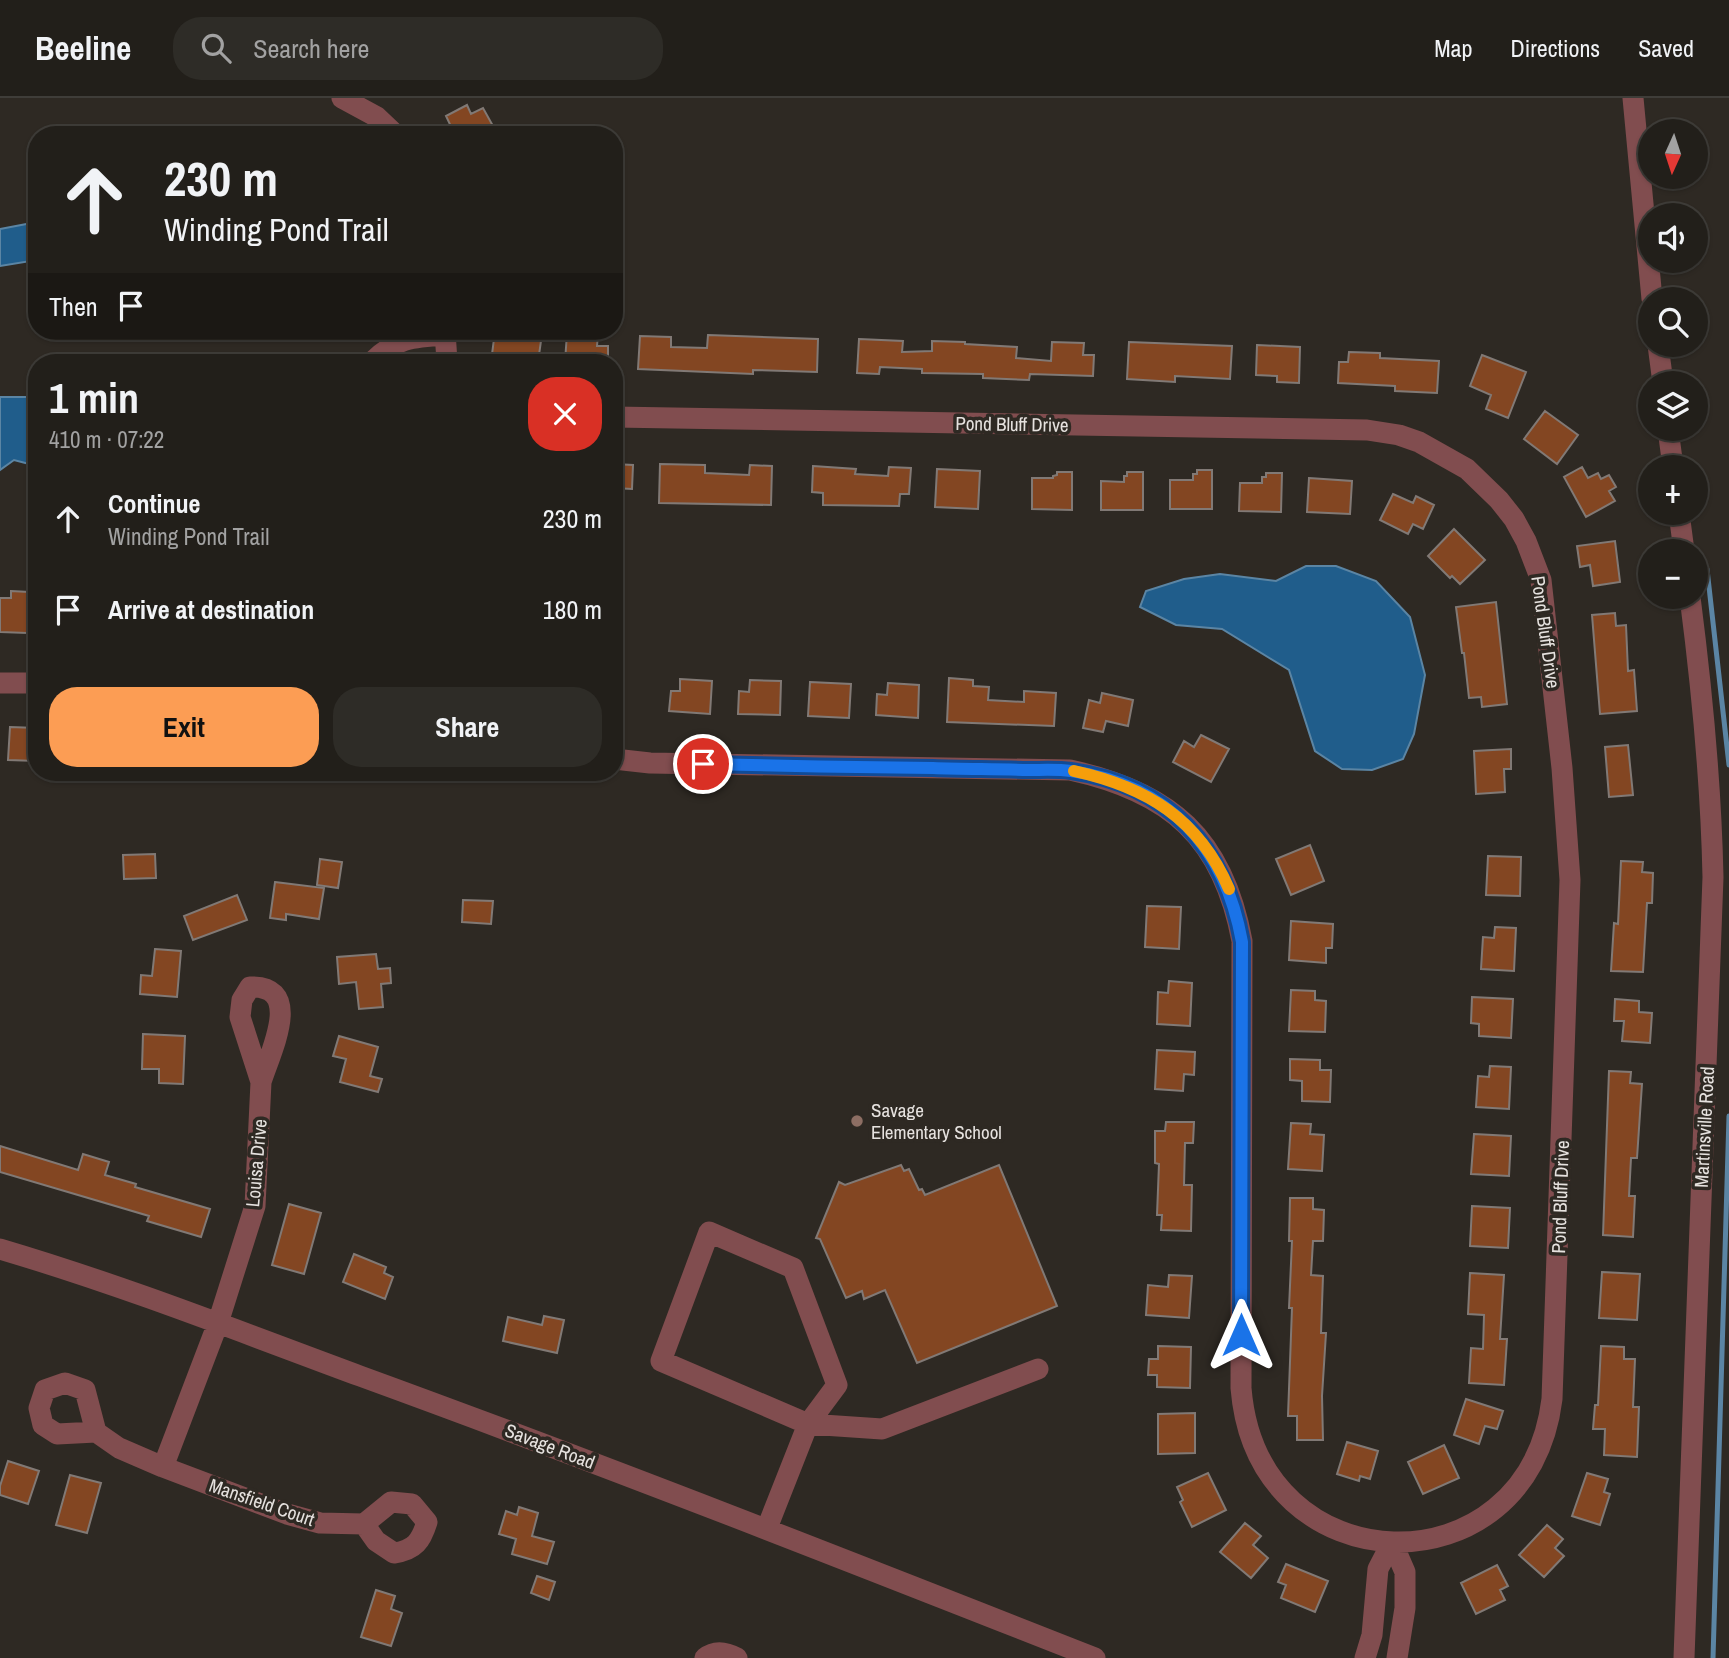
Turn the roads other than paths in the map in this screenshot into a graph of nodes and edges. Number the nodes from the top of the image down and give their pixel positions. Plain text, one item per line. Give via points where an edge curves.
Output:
1 (342, 98) edge
2 (1633, 98) edge
3 (386, 126) edge
4 (1651, 287) edge
5 (402, 340) edge
6 (381, 354) edge
7 (623, 417) edge
8 (1691, 609) edge
9 (0, 683) edge
10 (28, 683) edge
11 (623, 761) edge
12 (261, 1082) dead end
13 (0, 1249) edge
14 (218, 1323) junction
15 (1038, 1369) dead end
16 (808, 1424) junction
17 (96, 1432) dead end
18 (163, 1467) junction
19 (364, 1524) dead end
20 (767, 1528) junction
21 (1392, 1542) junction
22 (705, 1658) edge
23 (737, 1658) edge
24 (1095, 1658) edge
25 (1365, 1658) edge
26 (1397, 1658) edge
27 (1684, 1658) edge

1 - 3 street
2 - 4 street
5 - 6 street
7 - 21 street, Pond Bluff Drive via 1367,430 1399,435 1451,458 1481,482 1514,519 1541,580 1568,832 1569,928 1551,1413 1532,1467 1502,1503 1452,1532 1424,1541
8 - 27 street, Martinsville Road via 1711,792 1713,877
9 - 10 street
11 - 21 street, Pond Bluff Drive via 1069,770 1129,786 1185,824 1209,852 1231,892 1242,942 1241,1388 1247,1432 1269,1477 1301,1510 1346,1534
12 - 14 street, Louisa Drive via 255,1206
13 - 14 street, Savage Road
14 - 18 street
14 - 20 street, Savage Road
15 - 16 street via 881,1429
16 - 16 street via 837,1385 793,1268 709,1232 661,1361
16 - 20 street
17 - 18 street, Mansfield Court via 119,1448
18 - 19 street, Mansfield Court via 286,1514 320,1523
20 - 24 street, Savage Road
21 - 25 street via 1378,1569 1372,1635
21 - 26 street via 1405,1572
22 - 23 street via 727,1653

